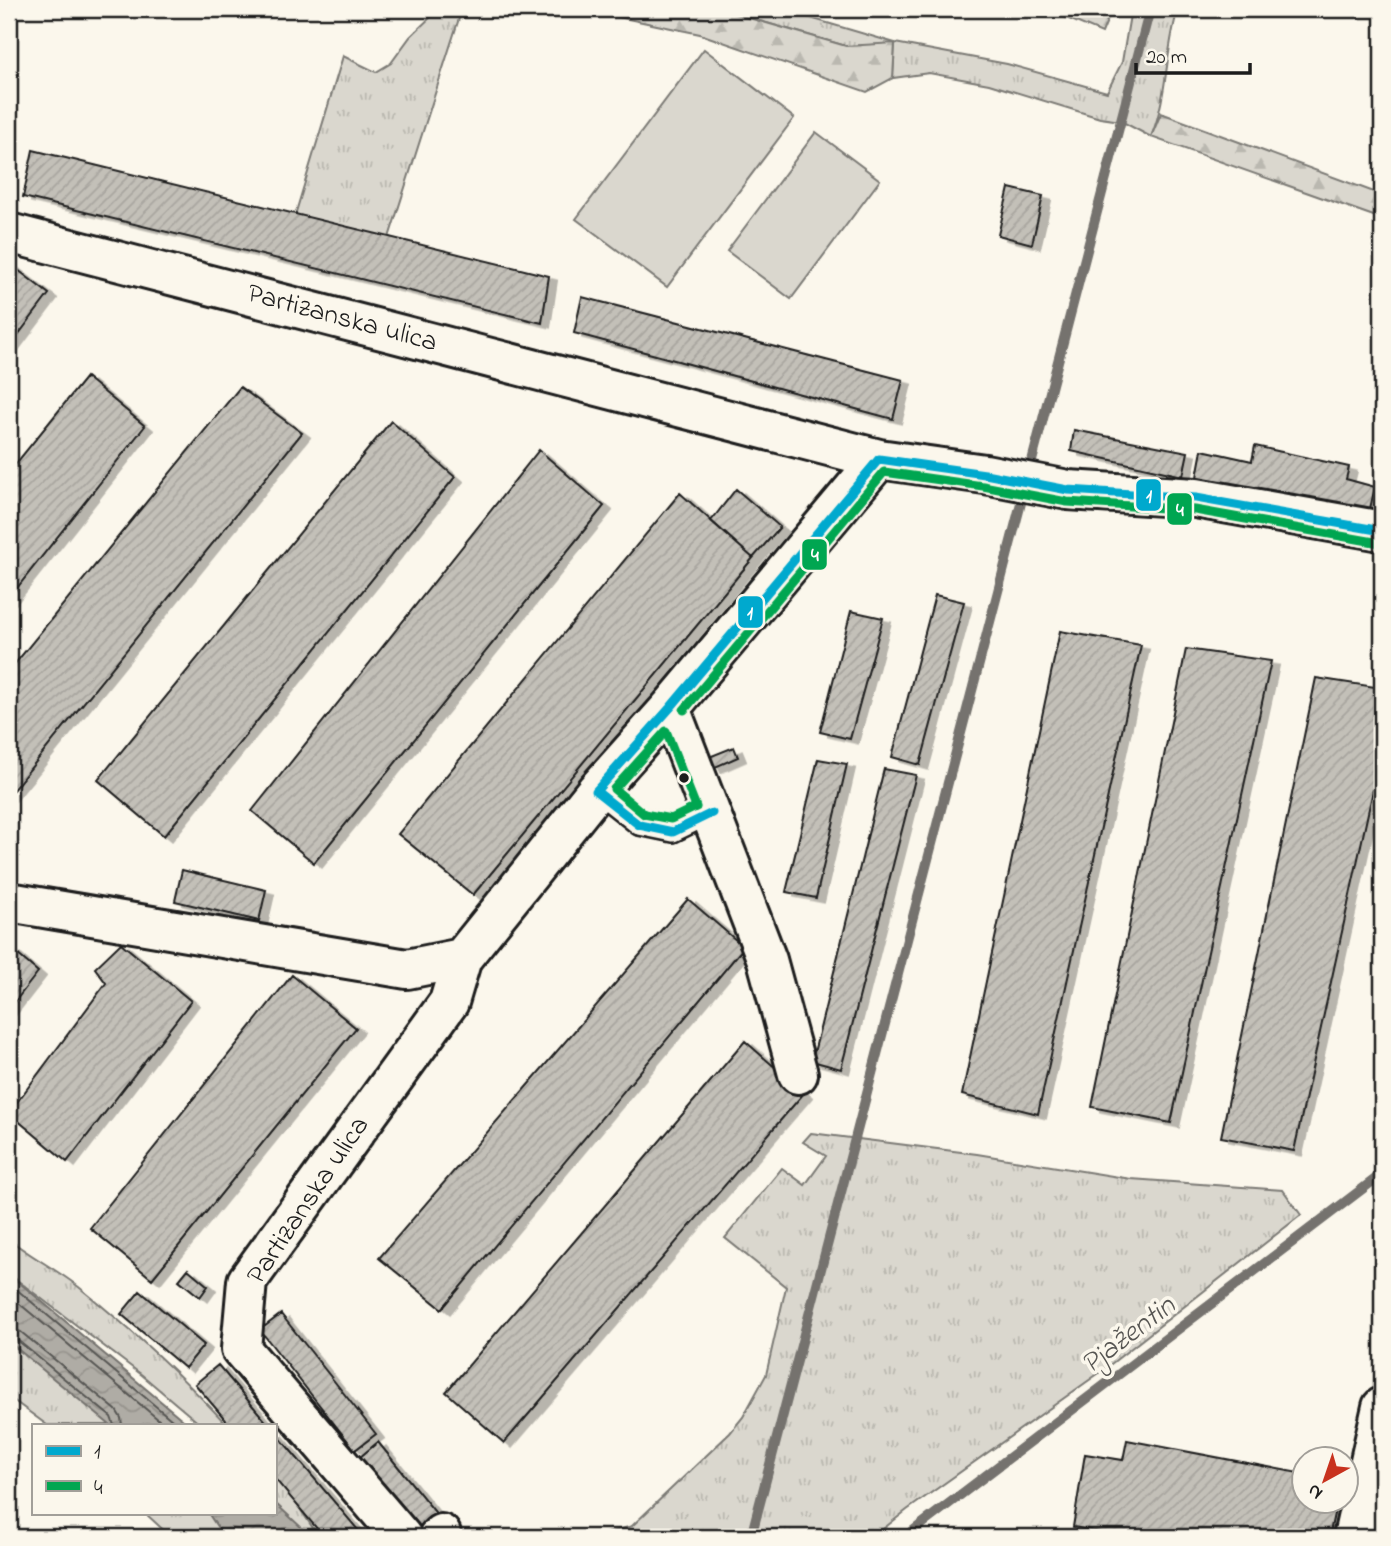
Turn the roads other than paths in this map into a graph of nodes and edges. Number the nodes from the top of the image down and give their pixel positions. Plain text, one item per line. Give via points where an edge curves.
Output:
1 (9, 233) edge
2 (879, 459) junction
3 (1382, 531) edge
4 (670, 708) junction
5 (596, 791) junction
6 (712, 813) junction
7 (9, 902) edge
8 (462, 958) junction
9 (798, 1074) dead end
10 (1382, 1407) edge
11 (402, 1537) edge
12 (1353, 1537) edge

1 - 2 street, Partizanska ulica
2 - 3 street, Partizanska ulica via 1068,490 1196,498
2 - 4 street
4 - 5 street, Partizanska ulica
4 - 6 street
5 - 6 lane via 639,825 673,832
5 - 8 street, Partizanska ulica
6 - 9 street via 767,960
7 - 8 street via 407,969
8 - 11 street, Partizanska ulica via 449,1002 247,1281 241,1349
10 - 12 street

